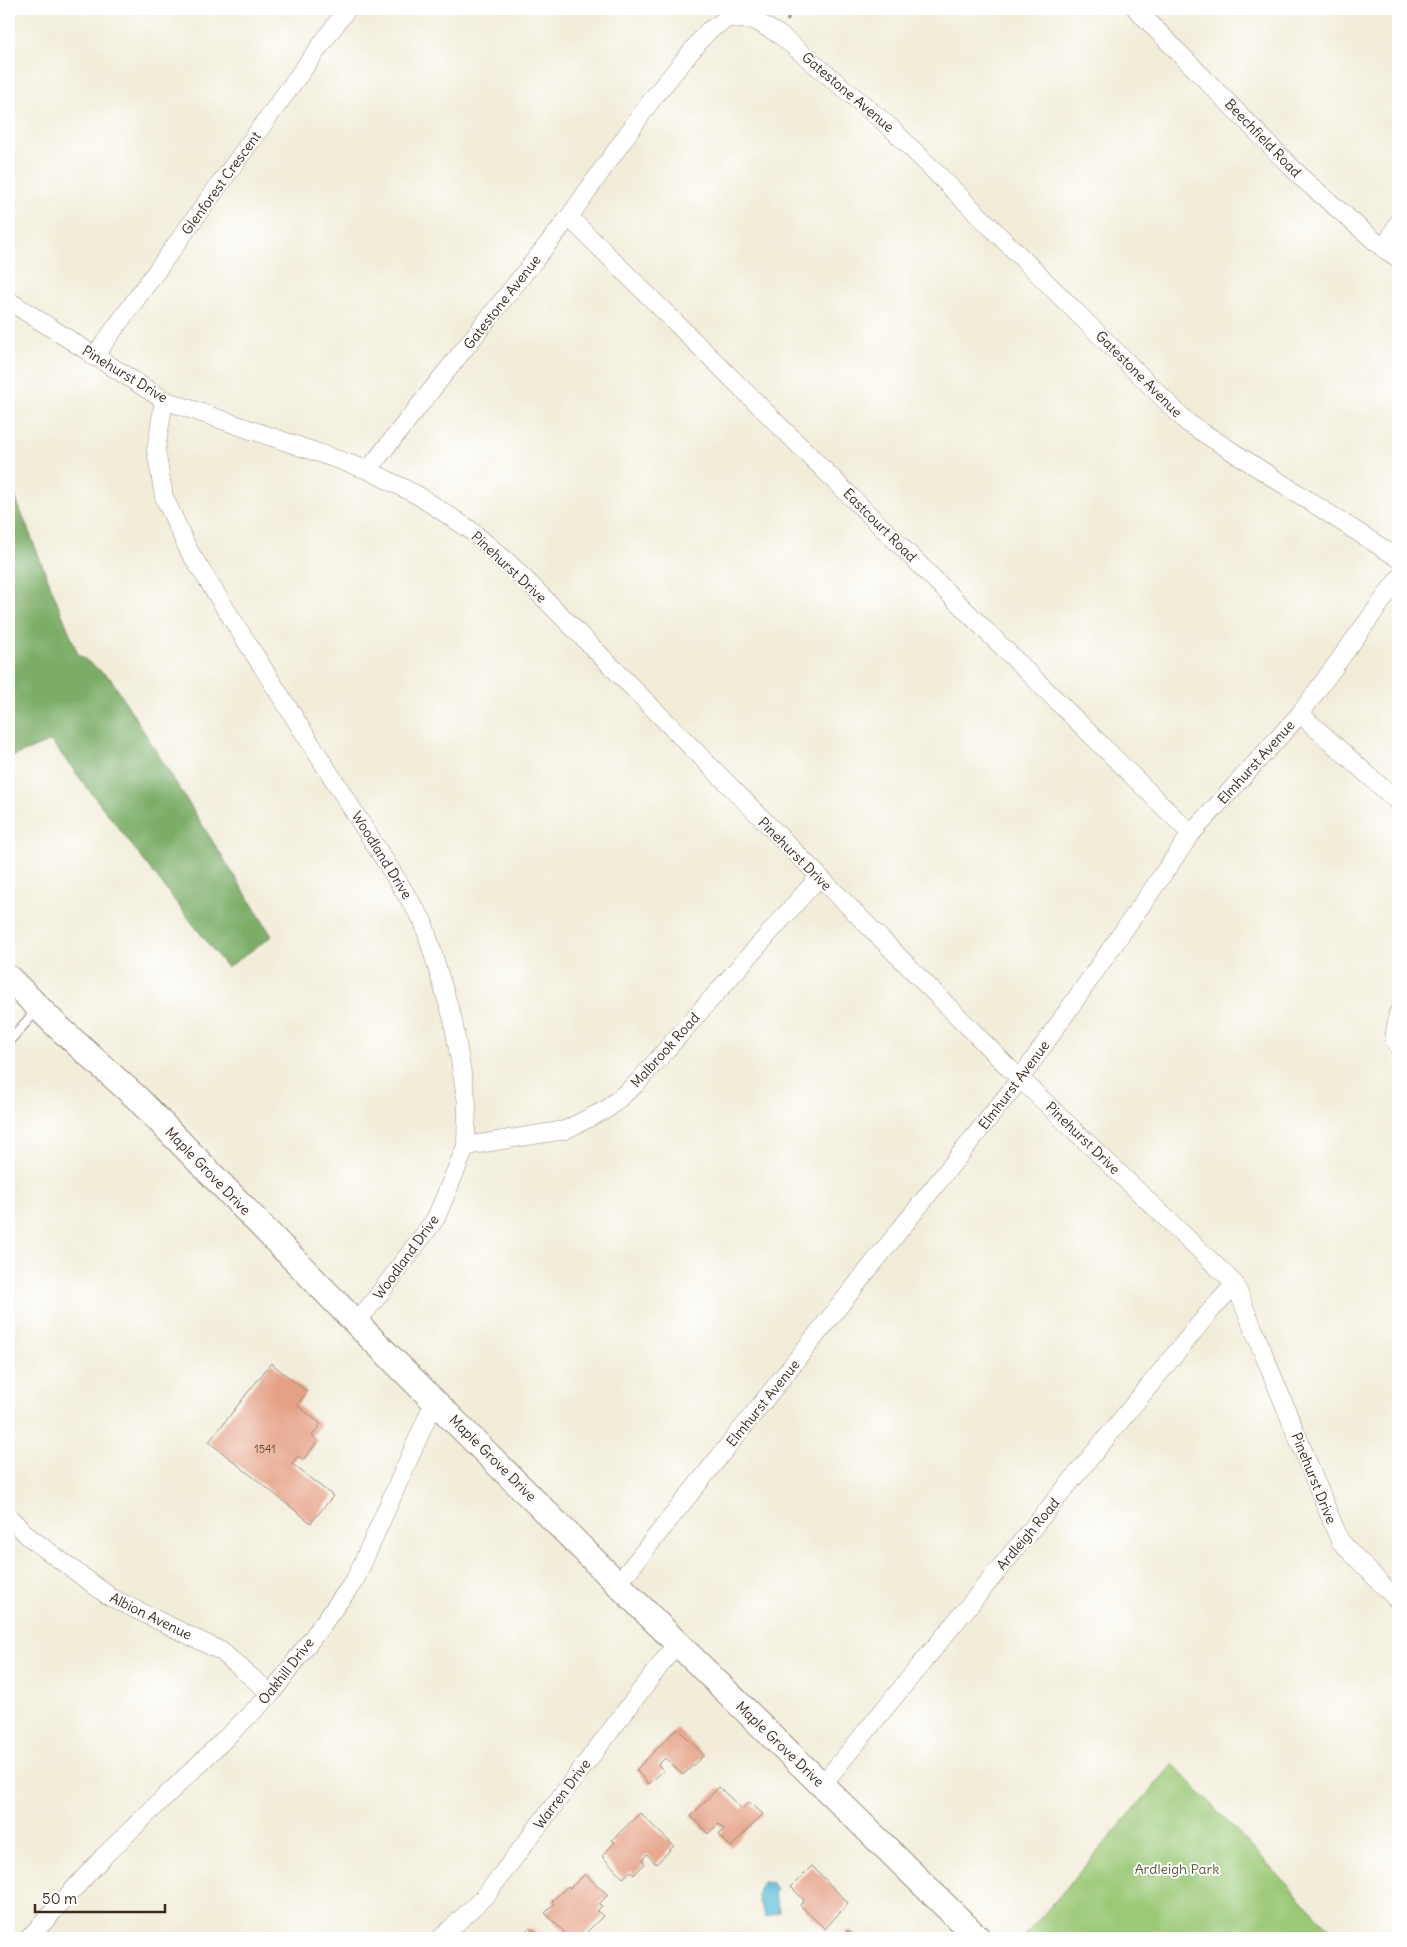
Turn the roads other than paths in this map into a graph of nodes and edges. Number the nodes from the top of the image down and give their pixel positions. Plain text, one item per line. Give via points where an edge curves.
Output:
1 (347, 9) edge
2 (1136, 9) edge
3 (569, 217) junction
4 (1398, 223) edge
5 (1391, 254) edge
6 (9, 301) edge
7 (94, 357) junction
8 (164, 400) junction
9 (368, 470) junction
10 (1398, 558) edge
11 (1398, 579) edge
12 (1300, 714) junction
13 (1398, 802) edge
14 (1190, 834) junction
15 (818, 878) junction
16 (9, 978) edge
17 (39, 1008) junction
18 (1398, 1013) edge
19 (9, 1041) edge
20 (1398, 1046) edge
21 (1020, 1079) junction
22 (466, 1146) junction
23 (1236, 1284) junction
24 (356, 1323) junction
25 (435, 1400) junction
26 (9, 1517) edge
27 (618, 1584) junction
28 (1398, 1601) edge
29 (677, 1644) junction
30 (271, 1694) junction
31 (822, 1785) junction
32 (29, 1938) edge
33 (441, 1938) edge
34 (978, 1938) edge

1 - 7 street, Glenforest Crescent
2 - 5 street, Beechfield Road via 1303,179
3 - 9 street, Gatestone Avenue
3 - 10 street, Gatestone Avenue via 653,98 708,30 728,18 754,20 780,35 890,127 1188,423
3 - 14 street, Eastcourt Road
4 - 5 street
6 - 7 street, Pinehurst Drive
7 - 8 street, Pinehurst Drive
8 - 9 street, Pinehurst Drive
8 - 22 street, Woodland Drive via 156,450 164,497 189,552 423,921 454,1020 467,1103
9 - 15 street, Pinehurst Drive via 419,496 469,529 509,563
11 - 12 street, Elmhurst Avenue
12 - 13 street
12 - 14 street, Elmhurst Avenue
14 - 21 street, Elmhurst Avenue
15 - 21 street, Pinehurst Drive
15 - 22 street, Malbrook Road via 636,1084 607,1110 565,1130
16 - 17 street, Maple Grove Drive
17 - 19 lane
17 - 24 street, Maple Grove Drive via 137,1098
18 - 20 street via 1394,1040
21 - 23 street, Pinehurst Drive
21 - 27 street, Elmhurst Avenue
22 - 24 street, Woodland Drive via 436,1218
23 - 28 street, Pinehurst Drive via 1340,1541
23 - 31 street, Ardleigh Road via 1212,1309
24 - 25 street, Maple Grove Drive
25 - 27 street, Maple Grove Drive
25 - 30 street, Oakhill Drive via 355,1580
26 - 30 street, Albion Avenue via 29,1537 110,1597 222,1651
27 - 29 street, Maple Grove Drive
29 - 31 street, Maple Grove Drive
29 - 33 street, Warren Drive via 486,1895
30 - 32 street, Oakhill Drive via 103,1857
31 - 34 street, Maple Grove Drive

